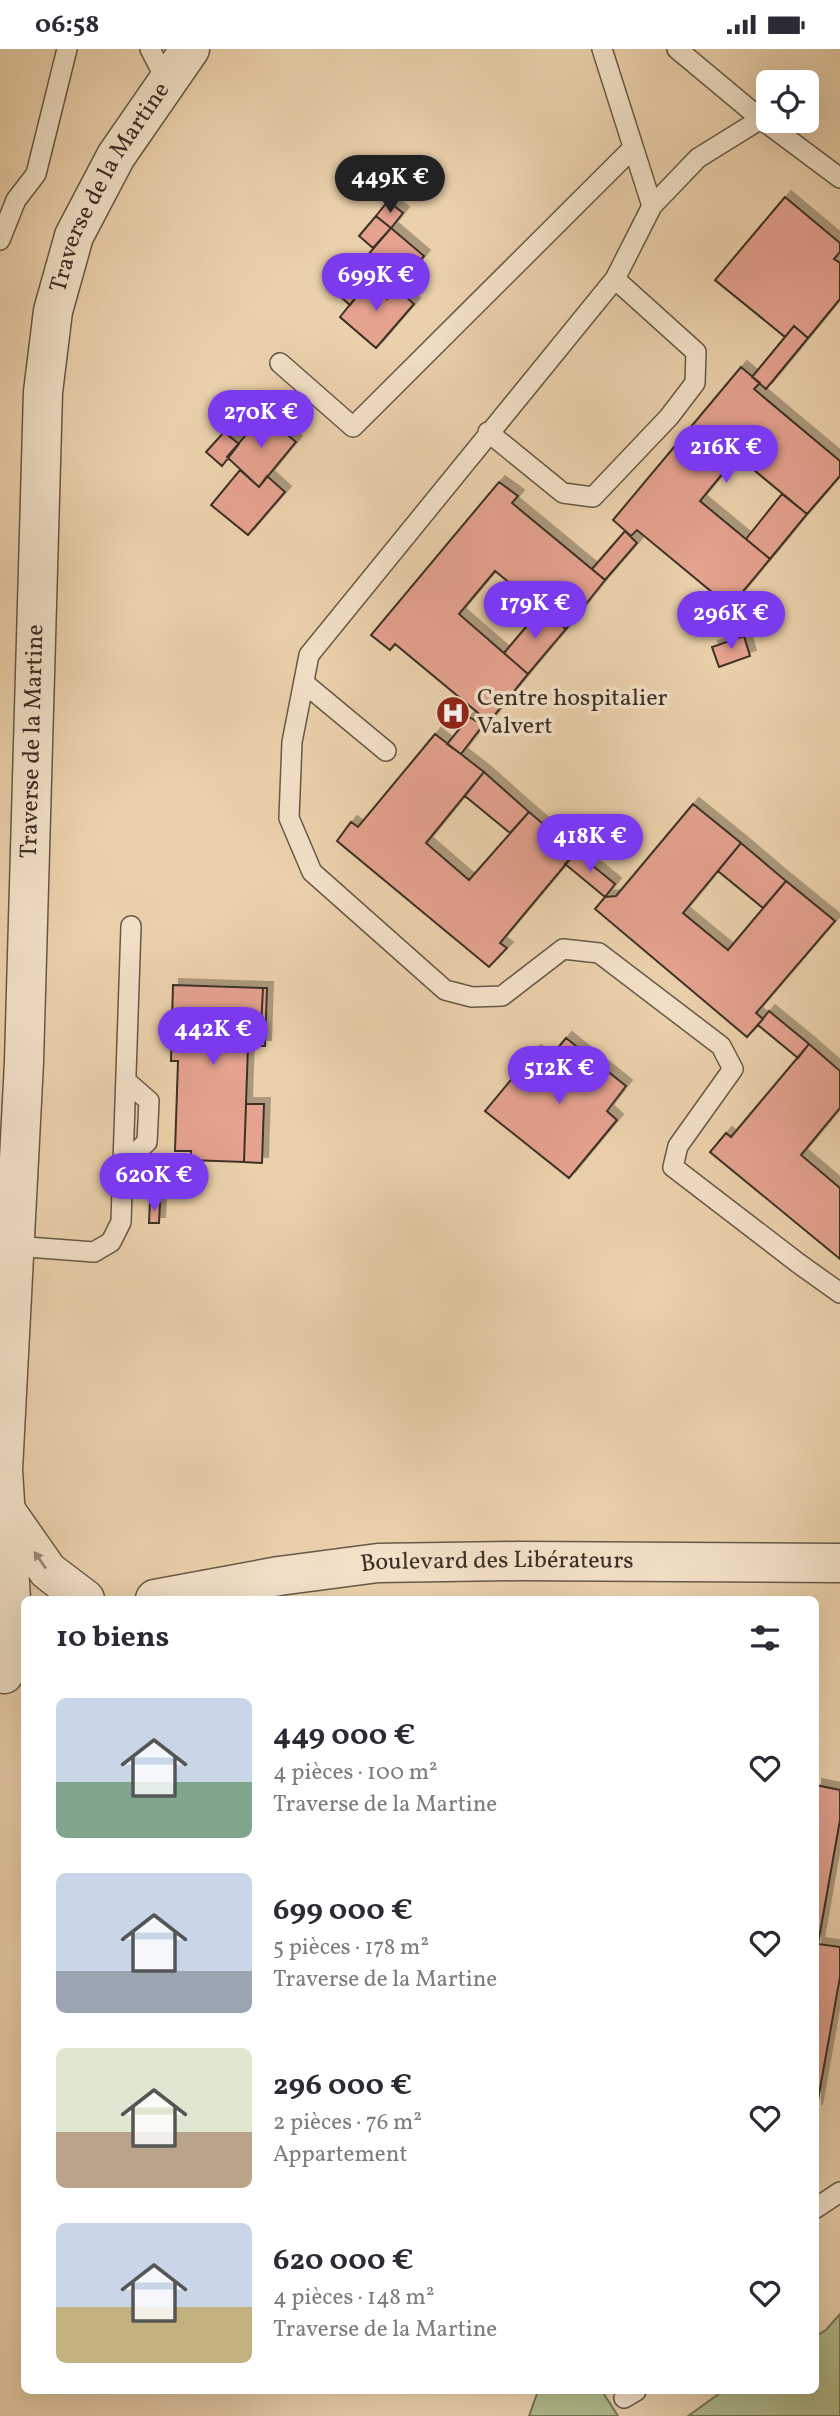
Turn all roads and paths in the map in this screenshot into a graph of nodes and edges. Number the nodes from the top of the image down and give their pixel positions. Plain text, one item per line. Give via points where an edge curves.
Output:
1 (67, 49) edge
2 (150, 49) edge
3 (190, 49) edge
4 (602, 49) edge
5 (677, 49) edge
6 (167, 82) junction
7 (756, 115) edge
8 (756, 122) edge
9 (780, 133) edge
10 (633, 148) junction
11 (840, 178) edge
12 (652, 206) junction
13 (0, 240) edge
14 (615, 279) junction
15 (280, 363) dead end
16 (488, 432) junction
17 (304, 683) junction
18 (386, 751) dead end
19 (131, 926) dead end
20 (14, 1246) junction
21 (840, 1293) edge
22 (6, 1511) junction
23 (840, 1563) edge
24 (81, 1596) edge
25 (171, 1596) edge
26 (10, 1671) edge
27 (839, 2189) edge
28 (819, 2206) edge

1 - 13 lane via 36,174 16,200
2 - 6 lane
3 - 6 street, Traverse de la Martine
4 - 10 lane
5 - 7 lane
6 - 20 street, Traverse de la Martine via 116,156 74,236 53,311 43,392 24,1062
8 - 12 lane via 698,158
9 - 11 lane
10 - 12 lane
10 - 15 lane via 354,427
12 - 14 lane
14 - 16 lane
14 - 16 lane via 696,352 695,383 669,417 593,497 563,493
16 - 17 lane via 309,655
17 - 18 lane
17 - 21 lane via 292,742 289,818 312,872 445,990 472,997 502,996 563,949 599,953 721,1046 733,1069 678,1146 673,1167
19 - 20 lane via 126,1081 149,1101 147,1142 123,1164 121,1222 111,1242 94,1252
20 - 22 street, Traverse de la Martine via 3,1470
24 -> 22 street via 48,1571
22 - 26 street, Traverse de la Martine
23 - 25 street, Boulevard des Libérateurs via 378,1563
27 - 28 lane

